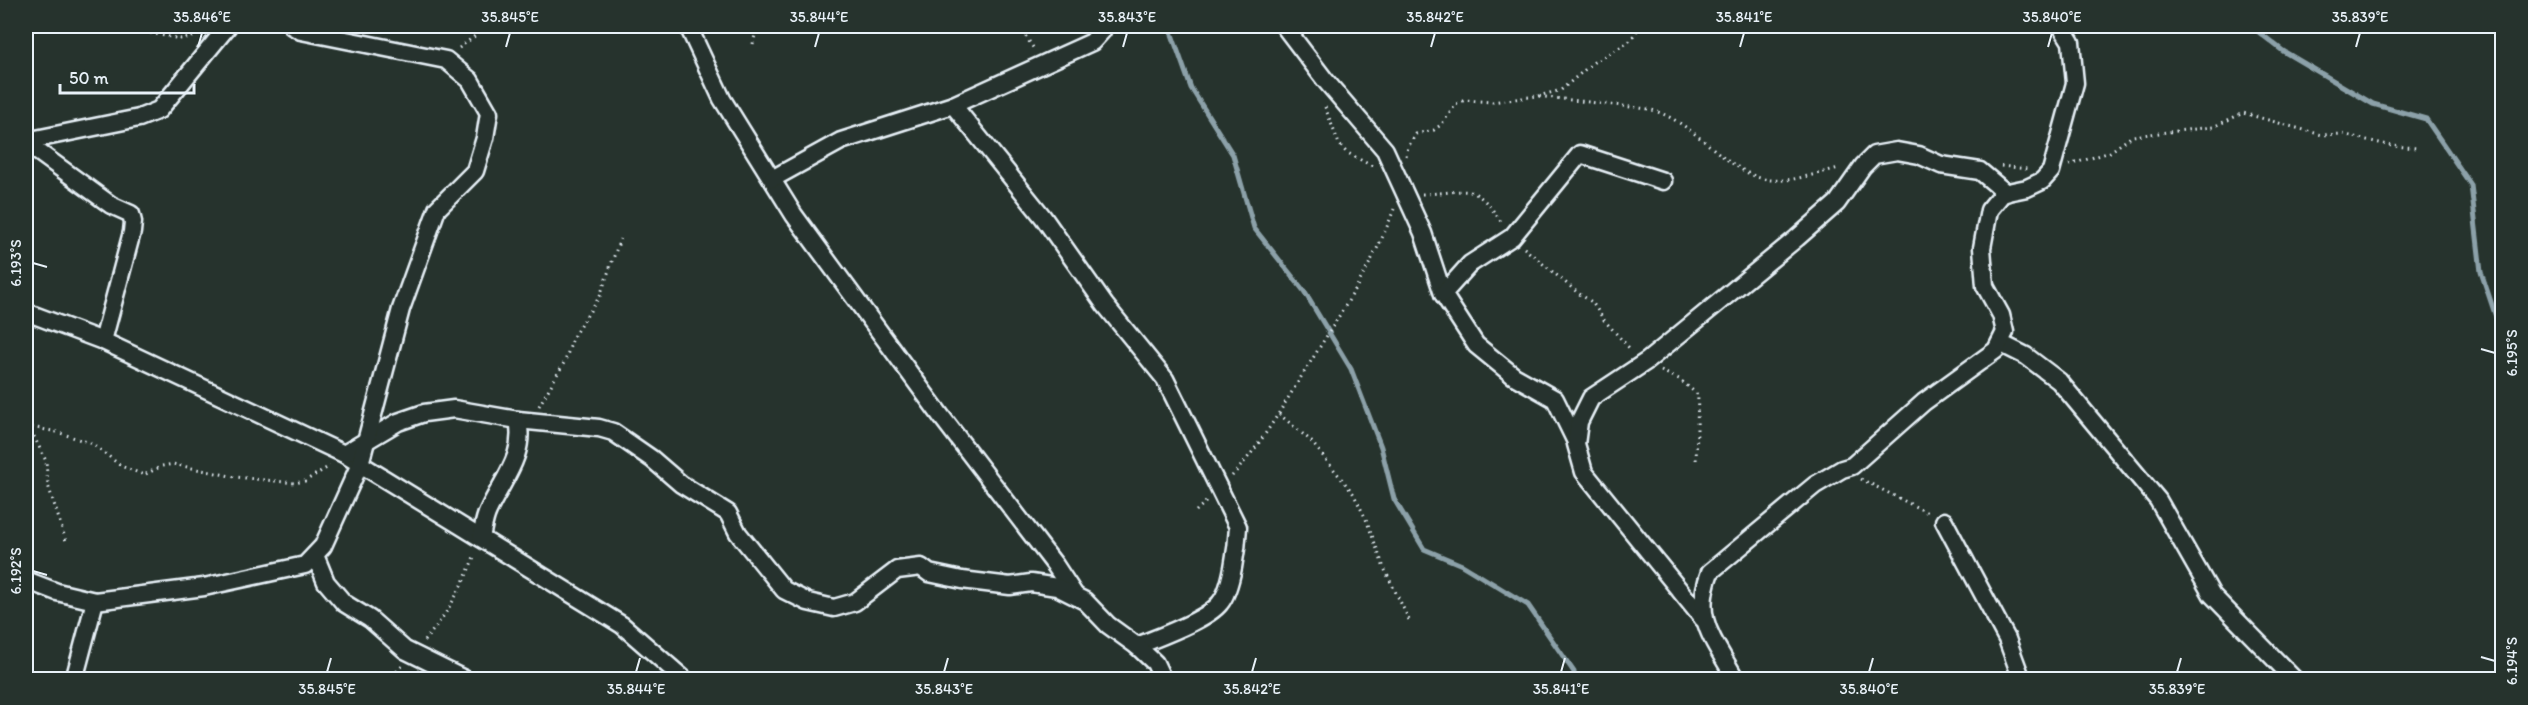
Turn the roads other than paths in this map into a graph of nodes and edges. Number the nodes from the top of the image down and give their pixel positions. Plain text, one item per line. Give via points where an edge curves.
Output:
1 (292, 26) edge
2 (688, 26) edge
3 (1104, 26) edge
4 (1284, 26) edge
5 (2061, 26) edge
6 (224, 30) edge
7 (953, 105) junction
8 (26, 142) edge
9 (772, 179) junction
10 (1663, 181) dead end
11 (2006, 193) junction
12 (1443, 294) junction
13 (26, 312) edge
14 (103, 341) junction
15 (2000, 343) junction
16 (1591, 398) junction
17 (1555, 399) junction
18 (522, 420) junction
19 (367, 440) junction
20 (1576, 444) junction
21 (344, 454) junction
22 (360, 464) junction
23 (1944, 521) road end
24 (481, 538) junction
25 (315, 555) junction
26 (26, 580) edge
27 (1075, 596) junction
28 (95, 601) junction
29 (1703, 619) junction
30 (1137, 646) junction
31 (75, 680) edge
32 (466, 680) edge
33 (685, 680) edge
34 (1163, 680) edge
35 (1736, 680) edge
36 (2022, 680) edge
37 (2295, 680) edge

1 - 19 street via 446,60 470,80 489,113 475,171 437,209 401,309
2 - 9 street via 722,99
3 - 7 street via 1092,42
4 - 12 street via 1324,80 1385,150 1423,233
5 - 11 street via 2071,42 2075,83 2051,171 2042,181
6 - 8 street via 159,110 139,118
7 - 9 street via 841,141
7 - 30 street via 1165,379 1238,527 1226,594 1219,605
8 - 14 street via 132,218 132,232
9 - 27 street via 794,215
10 - 12 street via 1580,154 1512,237 1470,264
11 - 15 street via 1989,210 1982,248 1985,286 2006,332
11 - 16 street via 1980,171 1941,165 1897,151 1874,155 1837,203 1647,361
12 - 17 street via 1476,345 1514,376
13 - 14 street
14 - 21 street
15 - 29 street via 1996,350 1924,402 1852,466 1815,485 1710,572 1703,593
15 - 37 street via 2060,381 2158,500 2212,596
16 - 17 street via 1575,402
16 - 20 street via 1579,422
17 - 20 street
18 - 19 street via 454,409 423,413
18 - 24 street via 519,451 487,513
18 - 27 street via 613,432 681,484 728,513 738,533 784,590 808,602 834,608 855,602 897,570 921,567 929,573 962,580 1057,587
19 - 21 street
19 - 22 street
20 - 29 street via 1584,472
21 - 22 street
22 - 24 street
22 - 25 street via 323,546
23 - 36 street via 2007,639
24 - 33 street via 622,625
25 - 28 street via 305,565 215,585
25 - 32 street via 326,582 344,603 405,650
26 - 28 street
27 - 30 street
28 - 31 street
29 - 35 street
30 - 34 street via 1155,663

